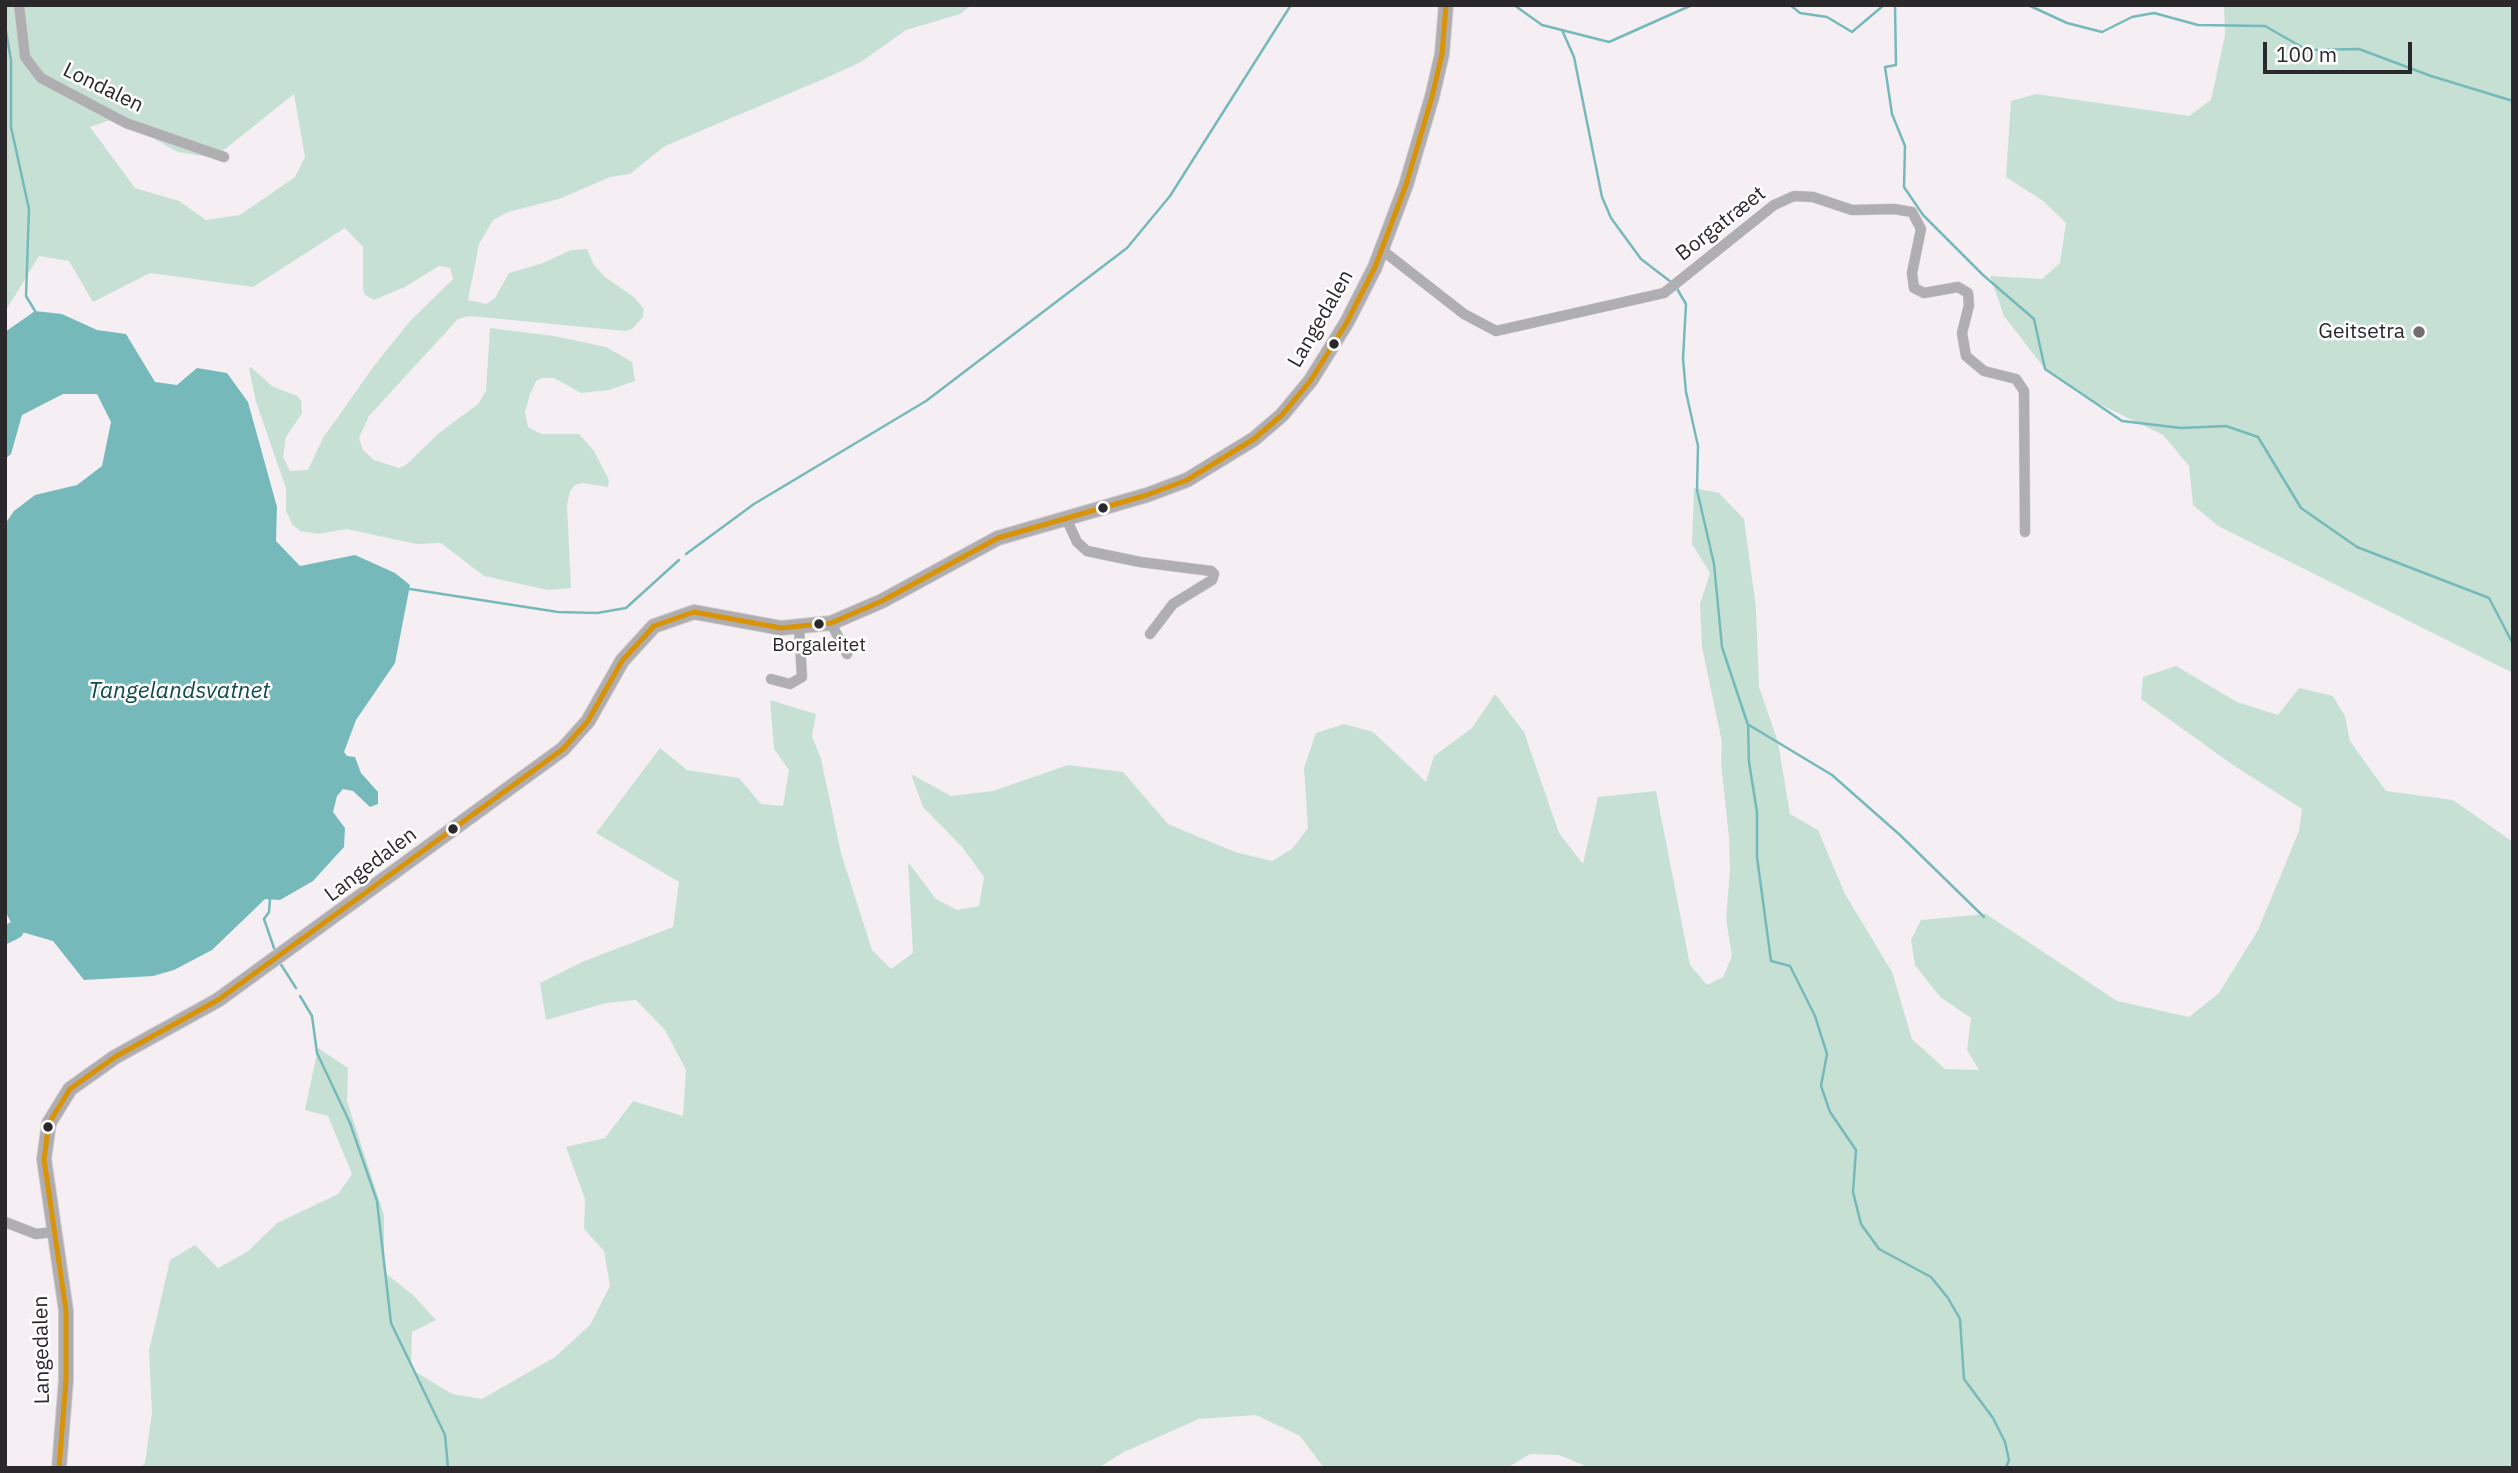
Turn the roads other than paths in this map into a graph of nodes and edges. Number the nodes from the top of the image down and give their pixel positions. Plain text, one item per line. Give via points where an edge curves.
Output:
1 (19, 5) edge
2 (1446, 5) edge
3 (224, 157) dead end
4 (1382, 250) junction
5 (1066, 519) junction
6 (2025, 532) dead end
7 (831, 623) junction
8 (799, 628) junction
9 (1150, 634) dead end
10 (847, 654) dead end
11 (771, 679) dead end
12 (5, 1222) edge
13 (54, 1232) junction
14 (59, 1468) edge

1 - 3 street, Londalen via 25,57 41,78 126,122
2 - 4 main road, Langedalen via 1432,97
4 - 5 main road, Langedalen via 1355,308 1322,362 1270,425 1236,452 1186,480
4 - 6 street, Borgatræet via 1464,314 1496,331 1658,296 1786,198 1813,197 1860,211 1912,212 1921,229 1912,273 1914,288 1924,293 1953,287 1968,293 1962,333 1966,356 1984,370 2016,379 2024,391
5 - 7 main road, Langedalen via 987,543 882,601
5 - 9 street via 1087,551 1214,574 1212,580 1173,604
7 - 8 main road, Langedalen
7 - 10 street
8 - 11 street via 802,677 790,684
8 - 13 main road, Langedalen via 694,612 654,626 622,661 588,721 563,749 218,1000 79,1081 58,1104 46,1135 45,1170
12 - 13 street via 36,1234
13 - 14 main road, Langedalen via 66,1329

